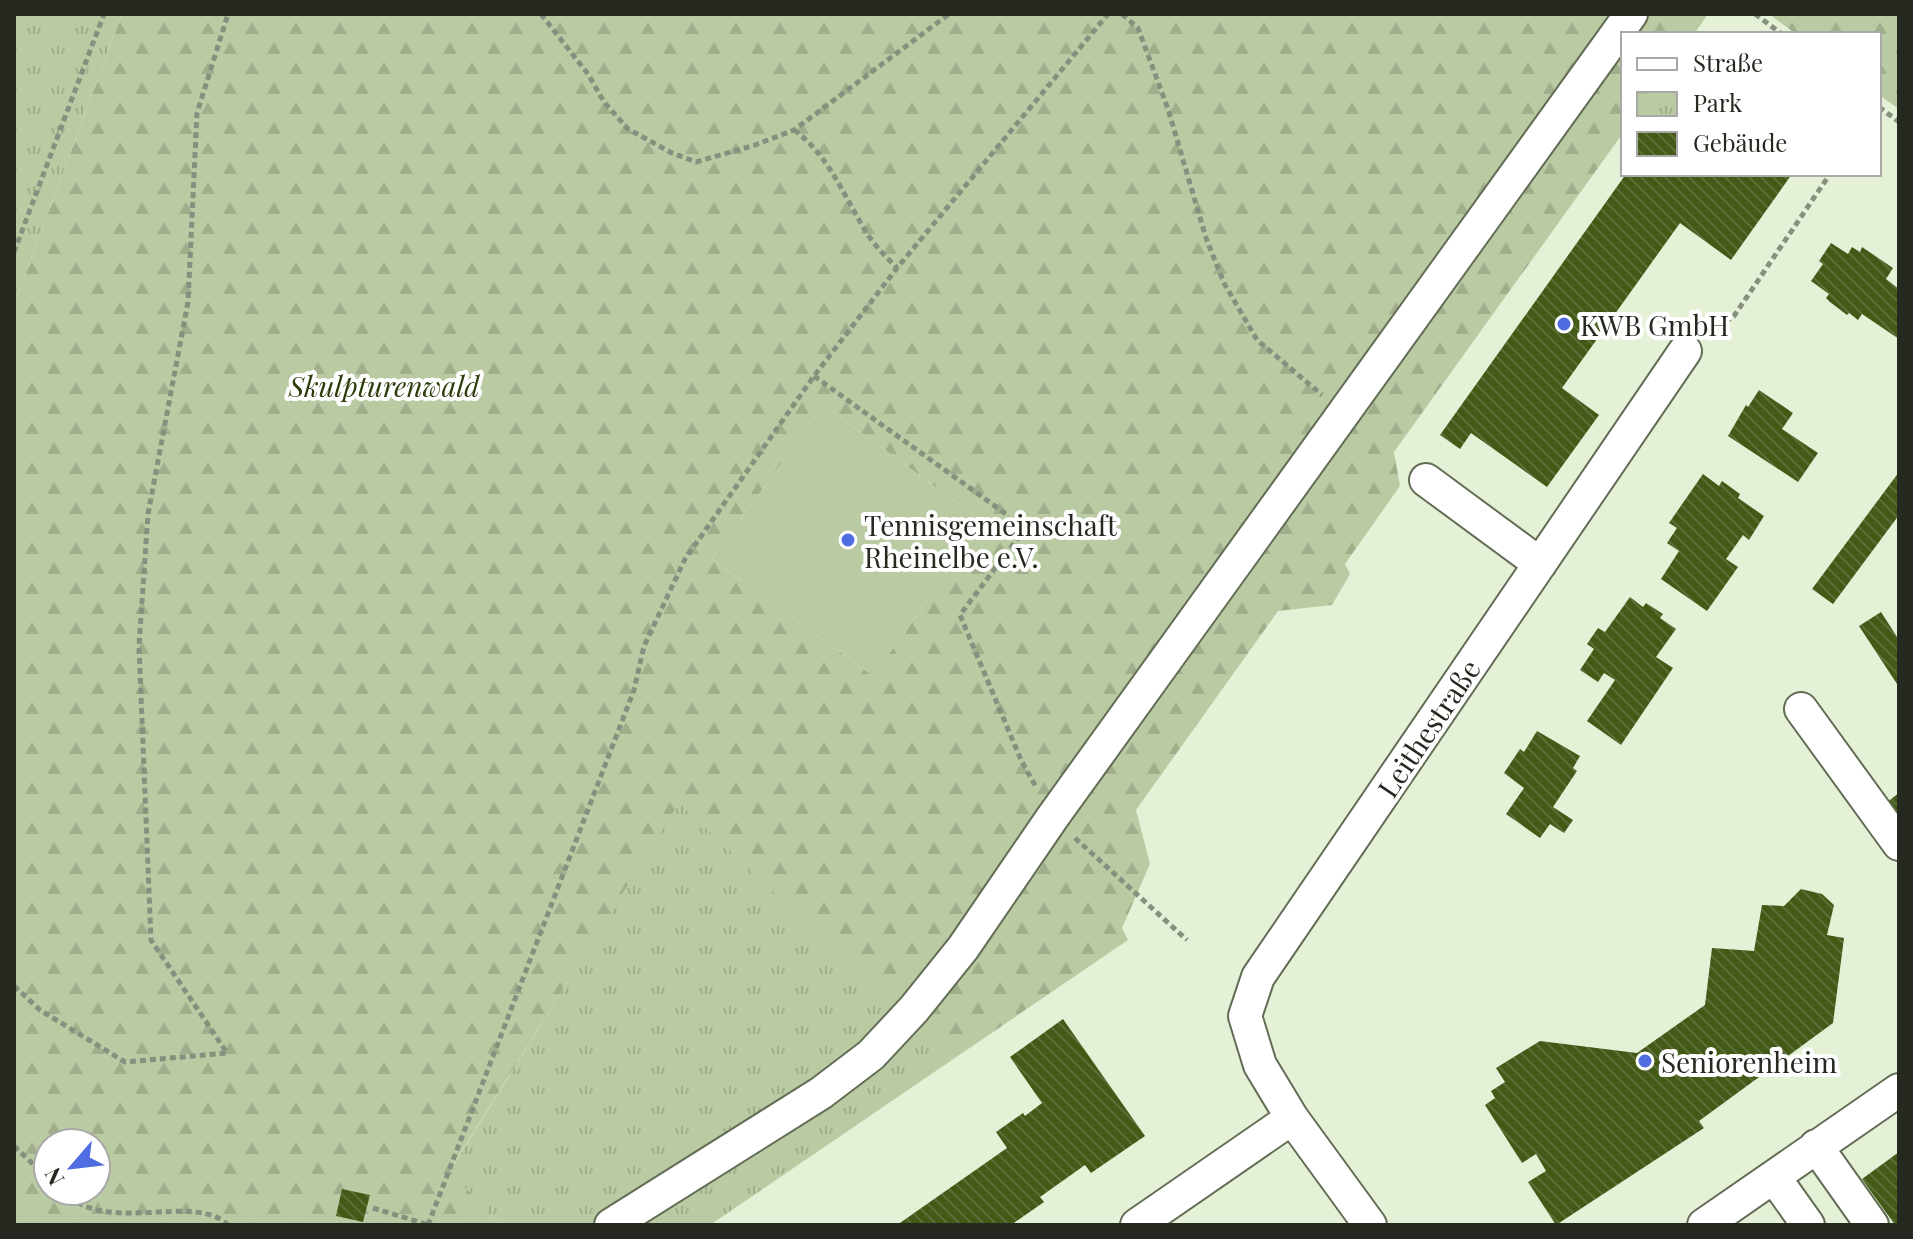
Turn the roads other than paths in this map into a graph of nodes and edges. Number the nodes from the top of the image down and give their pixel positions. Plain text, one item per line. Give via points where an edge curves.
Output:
1 (1631, 14) edge
2 (1685, 351) road end
3 (1426, 480) dead end
4 (1540, 564) junction
5 (1801, 709) dead end
6 (1899, 844) edge
7 (1899, 1090) edge
8 (1292, 1118) junction
9 (1816, 1146) junction
10 (1774, 1177) junction
11 (611, 1225) edge
12 (1137, 1225) edge
13 (1370, 1225) edge
14 (1704, 1225) edge
15 (1808, 1225) edge
16 (1872, 1225) edge

1 - 11 street via 963,948 914,1009 871,1055 821,1093
2 - 4 street, Leithestraße
3 - 4 street
4 - 8 street, Leithestraße via 1258,977 1245,1016 1260,1065
5 - 6 street
7 - 9 street
8 - 12 street
8 - 13 street, Leithestraße
9 - 10 street
9 - 16 street
10 - 14 street
10 - 15 street

